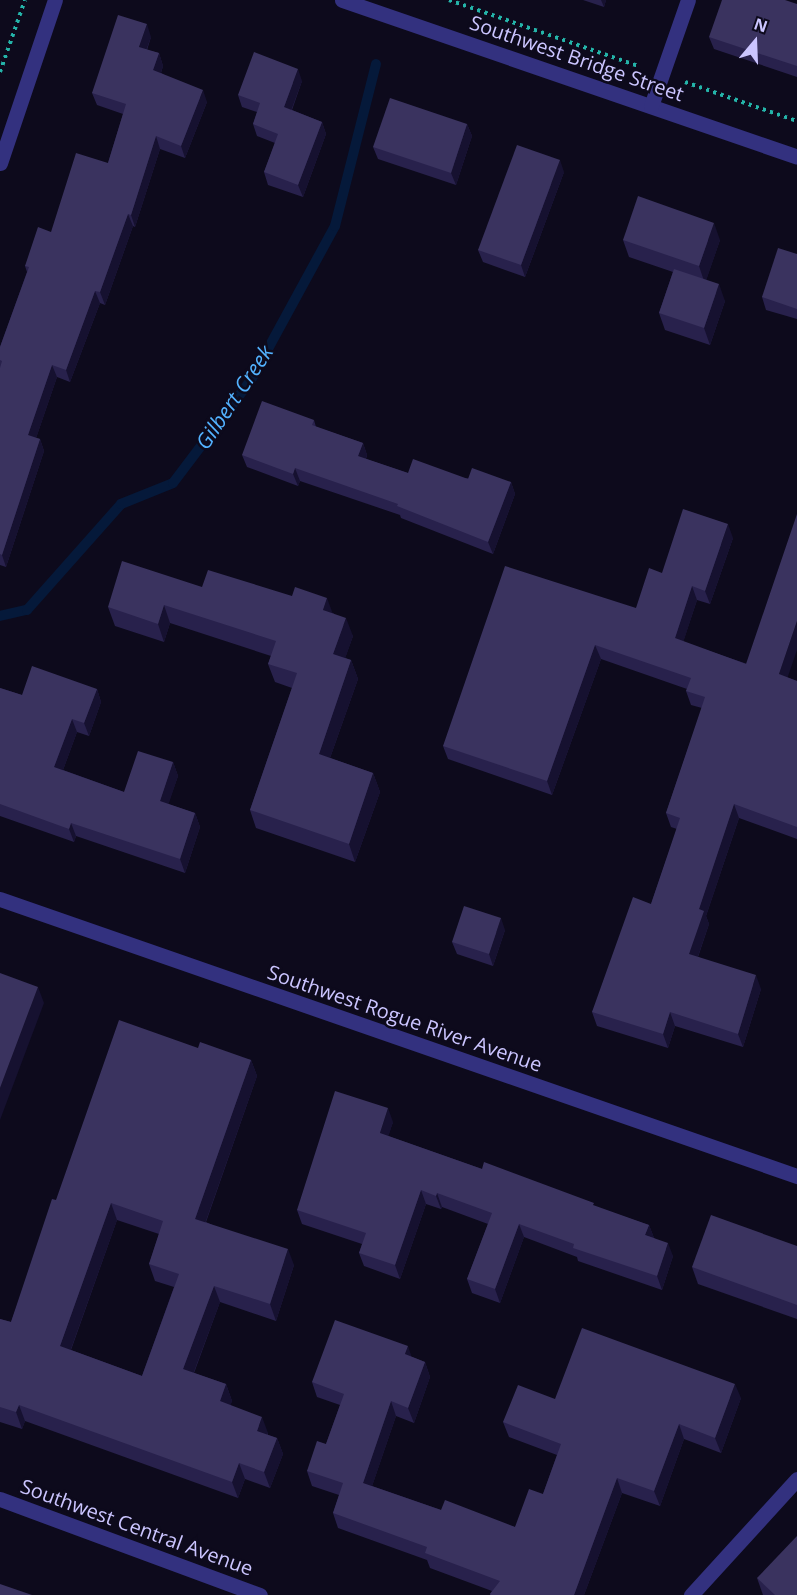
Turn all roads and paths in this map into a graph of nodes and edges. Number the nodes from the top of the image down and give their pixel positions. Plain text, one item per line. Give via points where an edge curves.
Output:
1 (25, 0) edge
2 (55, 0) edge
3 (342, 0) edge
4 (449, 0) edge
5 (688, 0) edge
6 (0, 72) edge
7 (662, 74) junction
8 (651, 106) junction
9 (797, 122) edge
10 (797, 157) edge
11 (0, 163) edge
12 (0, 899) edge
13 (797, 1176) edge
14 (797, 1479) edge
15 (0, 1499) edge
16 (260, 1595) edge
17 (691, 1595) edge

1 - 6 path
2 - 11 street
3 - 8 street, Southwest Bridge Street
4 - 7 path
5 - 7 street
7 - 8 street
7 - 9 path
8 - 10 street, Southwest Bridge Street
12 - 13 street, Southwest Rogue River Avenue
14 - 17 street
15 - 16 street, Southwest Central Avenue

